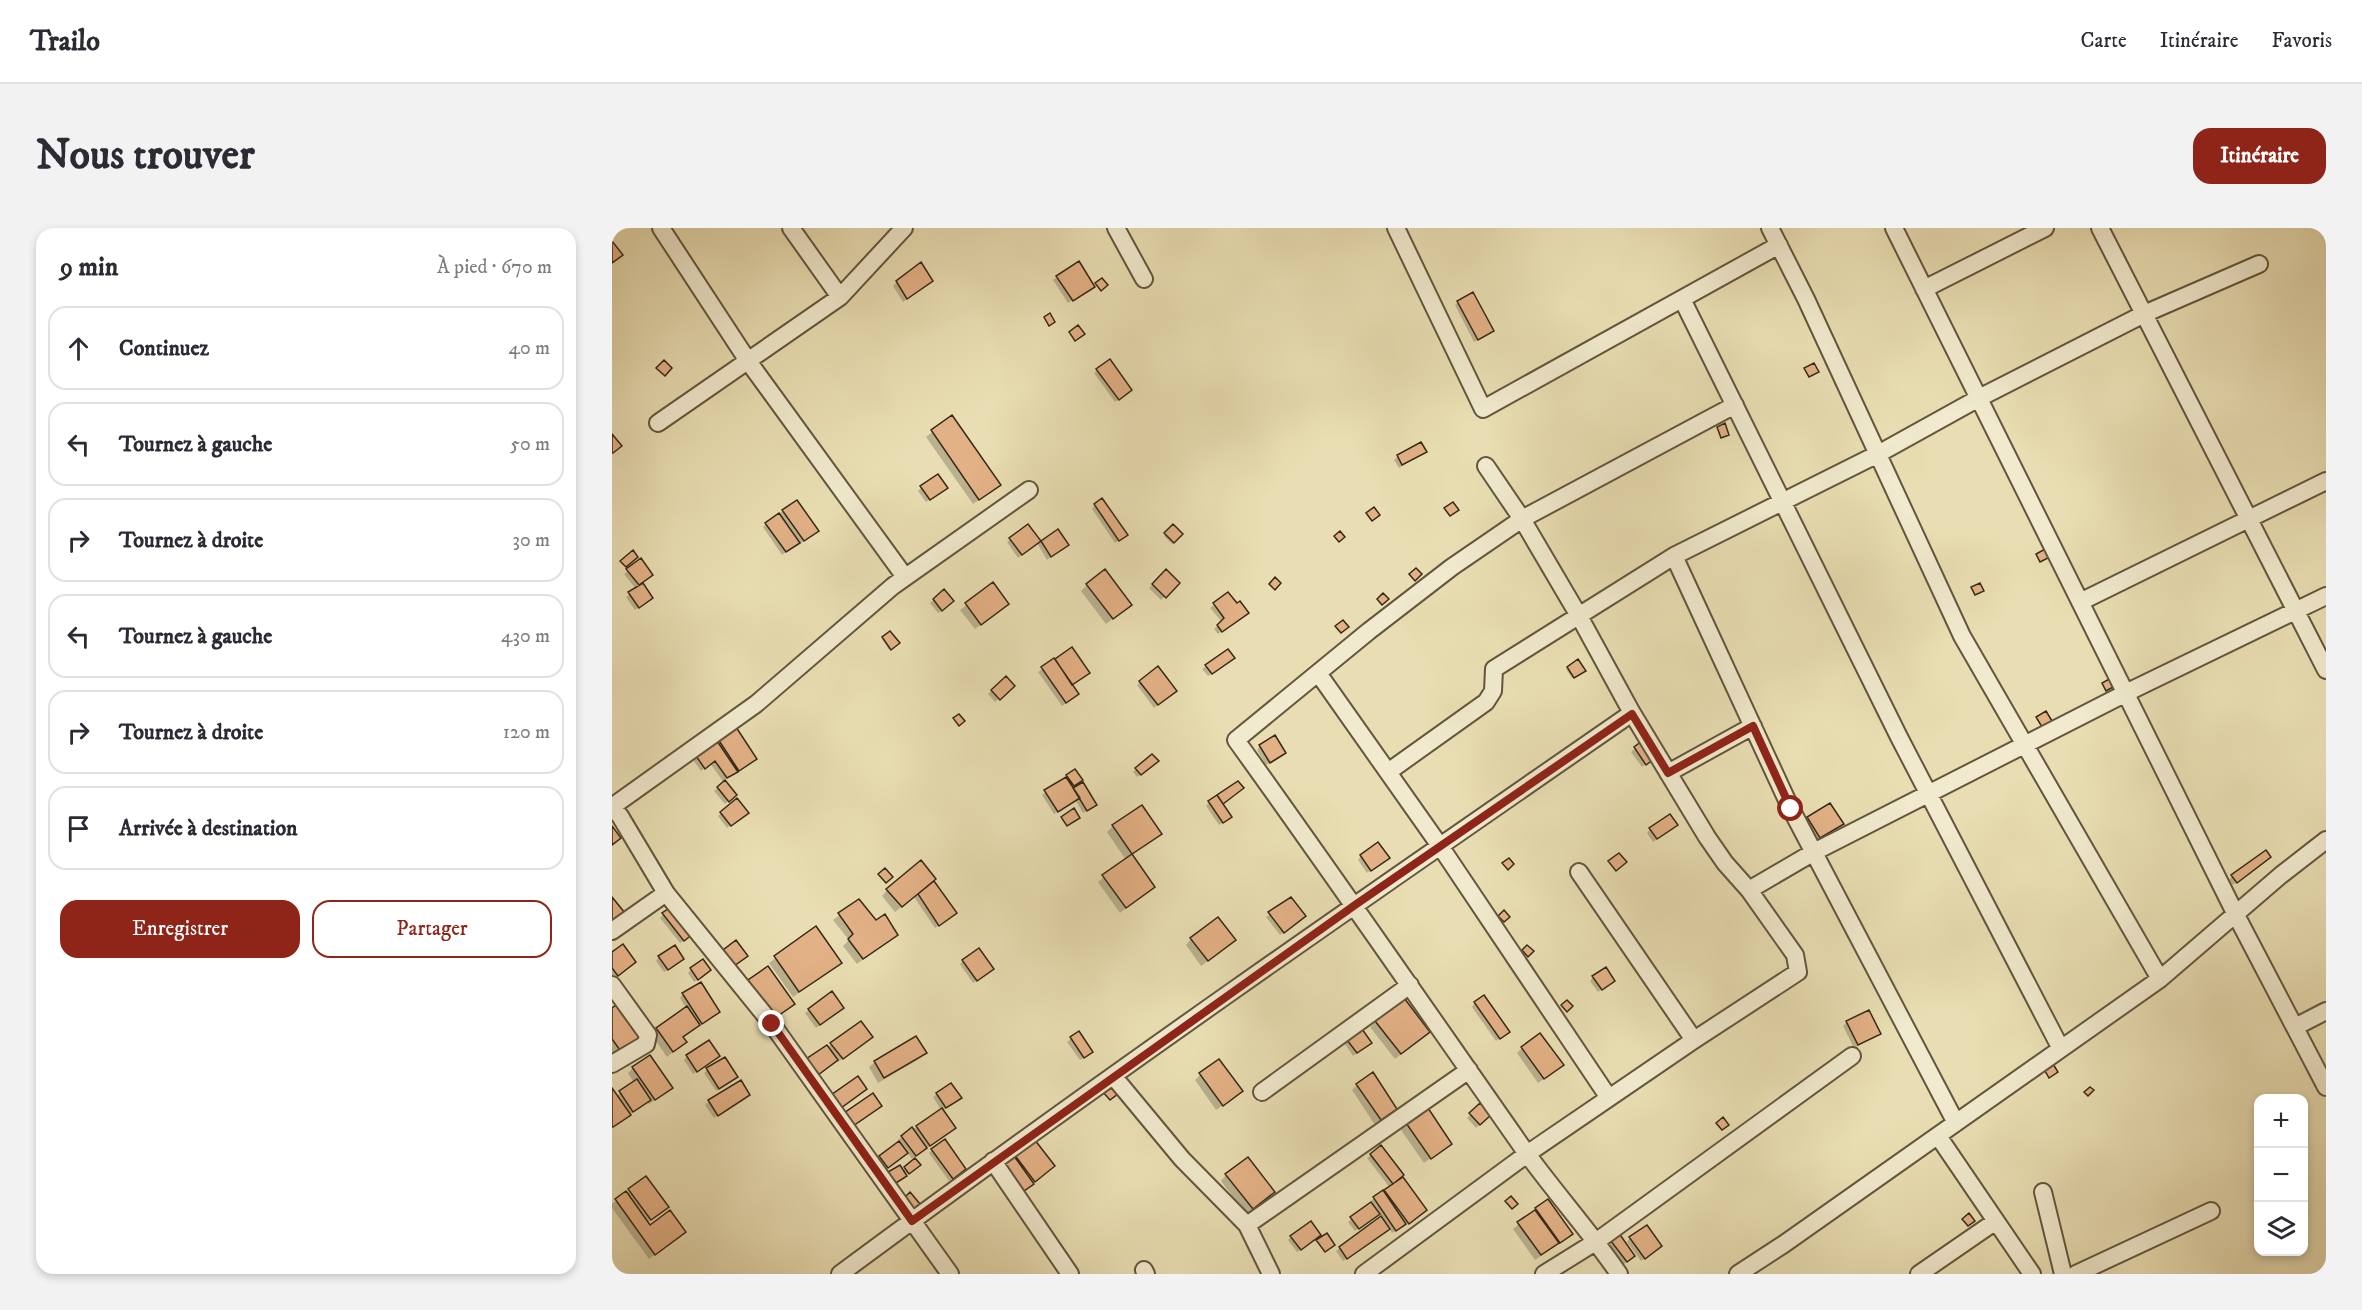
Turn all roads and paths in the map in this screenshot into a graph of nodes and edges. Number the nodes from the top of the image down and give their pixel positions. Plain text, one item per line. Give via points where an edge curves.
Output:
1 (661, 228) edge
2 (791, 228) edge
3 (904, 228) edge
4 (1116, 228) edge
5 (1396, 228) edge
6 (1770, 228) edge
7 (1894, 228) edge
8 (2045, 228) edge
9 (2100, 228) edge
10 (1779, 245) junction
11 (2259, 264) dead end
12 (1144, 279) dead end
13 (1924, 289) junction
14 (840, 297) junction
15 (1682, 299) junction
16 (2144, 314) junction
17 (748, 361) junction
18 (1979, 398) junction
19 (1735, 405) junction
20 (658, 423) dead end
21 (1878, 454) junction
22 (1486, 466) dead end
23 (2326, 481) edge
24 (1029, 490) dead end
25 (1782, 502) junction
26 (2250, 518) junction
27 (1522, 519) junction
28 (1674, 556) junction
29 (906, 577) junction
30 (2326, 596) edge
31 (2080, 602) junction
32 (2297, 611) junction
33 (1579, 616) junction
34 (2326, 670) edge
35 (1318, 673) junction
36 (2126, 694) junction
37 (1632, 714) junction
38 (1753, 726) junction
39 (2025, 746) junction
40 (1388, 772) junction
41 (1668, 773) junction
42 (1929, 794) junction
43 (612, 806) edge
44 (2326, 840) edge
45 (1440, 846) junction
46 (1814, 852) junction
47 (1579, 872) dead end
48 (1749, 891) junction
49 (666, 893) junction
50 (1355, 905) junction
51 (2236, 915) junction
52 (612, 931) edge
53 (2160, 979) junction
54 (612, 985) edge
55 (1410, 985) junction
56 (2326, 1011) edge
57 (2295, 1027) junction
58 (1694, 1040) junction
59 (2061, 1049) junction
60 (1852, 1056) dead end
61 (612, 1064) edge
62 (1469, 1070) junction
63 (1114, 1077) junction
64 (2326, 1087) edge
65 (1262, 1092) dead end
66 (1609, 1098) junction
67 (1956, 1123) junction
68 (1938, 1136) junction
69 (1527, 1154) junction
70 (993, 1161) junction
71 (2043, 1192) dead end
72 (2211, 1211) dead end
73 (912, 1221) junction
74 (1996, 1221) junction
75 (1247, 1225) junction
76 (1597, 1241) junction
77 (840, 1274) edge
78 (950, 1274) edge
79 (1070, 1274) edge
80 (1271, 1274) edge
81 (1364, 1274) edge
82 (1544, 1274) edge
83 (1619, 1274) edge
84 (1738, 1274) edge
85 (1919, 1274) edge
86 (2032, 1274) edge
87 (2063, 1274) edge
88 (2076, 1274) edge

1 - 17 street
2 - 14 street
3 - 14 street
4 - 12 street
5 - 15 street via 1483,409
6 - 10 street
7 - 13 street
8 - 13 street
9 - 16 street
10 - 15 street
10 - 21 street
11 - 16 street
13 - 18 street
14 - 17 street
15 - 19 street
16 - 18 street
16 - 26 street
17 - 20 street
17 - 29 street
18 - 21 street
18 - 31 street
19 - 25 street
19 - 27 street
21 - 25 street
21 - 39 street via 1962,636
22 - 27 street
23 - 26 street
24 - 29 street
25 - 28 street
25 - 42 street
26 - 31 street
26 - 32 street
27 - 33 street
27 - 35 street via 1452,567
28 - 33 street
28 - 38 street
29 - 43 street via 756,704
30 - 32 street
31 - 36 street
32 - 34 street
32 - 36 street
33 - 37 street
33 - 40 street via 1494,669 1493,691 1485,702
35 - 40 street
35 - 50 street via 1236,741
36 - 39 street
36 - 51 street
37 - 41 street
37 - 45 street
38 - 41 street
38 - 46 street
39 - 42 street
39 - 53 street
40 - 45 street
41 - 48 street via 1707,837
42 - 46 street
42 - 59 street
43 - 49 street
44 - 51 street
45 - 50 street
45 - 66 street
46 - 48 street
46 - 67 street
47 - 58 street
48 - 58 street via 1795,955 1798,972
49 - 52 street
49 - 73 street via 772,1024
50 - 55 street
50 - 63 street
51 - 53 street
51 - 57 street
53 - 59 street
54 - 61 street via 648,1035 646,1044
55 - 62 street
55 - 65 street
56 - 57 street
57 - 64 street
58 - 66 street
59 - 67 street
60 - 76 street
62 - 69 street
62 - 75 street
63 - 70 street
63 - 75 street via 1182,1159
66 - 69 street
67 - 68 street
68 - 74 street
68 - 84 street
69 - 76 street
69 - 81 street
70 - 73 street
70 - 79 street
71 - 87 street
72 - 88 street
73 - 77 street
73 - 78 street
74 - 85 street
74 - 86 street
75 - 80 street
76 - 82 street
76 - 83 street

